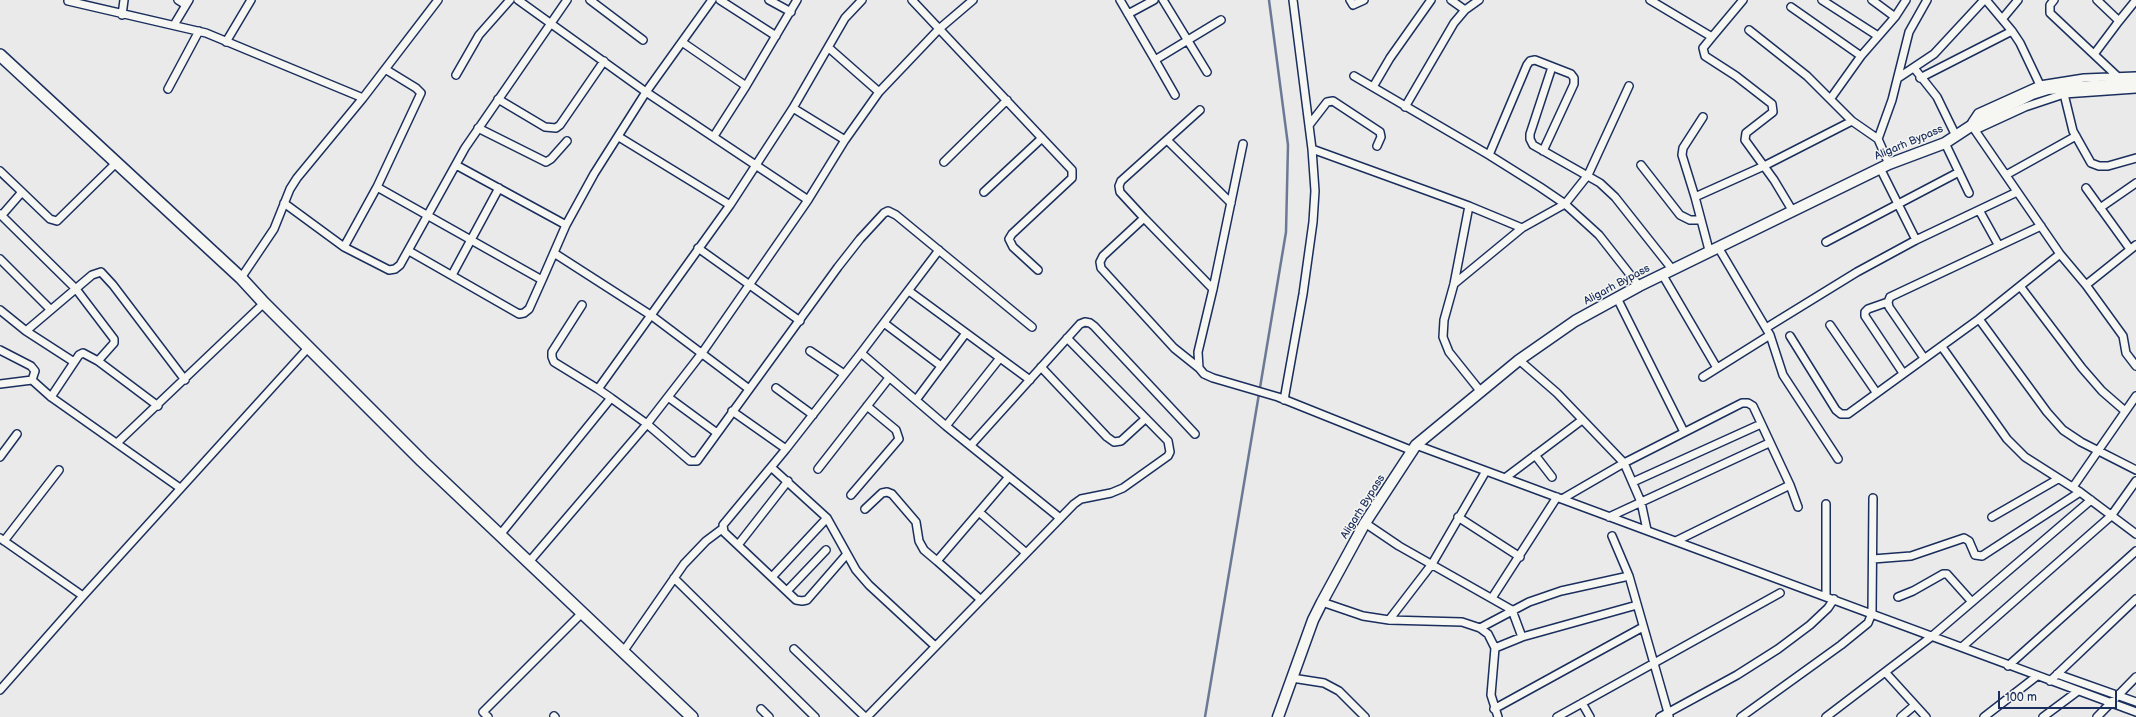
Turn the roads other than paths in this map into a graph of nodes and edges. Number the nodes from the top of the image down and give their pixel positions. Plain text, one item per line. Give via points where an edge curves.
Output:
1 (124, 0) edge
2 (178, 0) edge
3 (251, 0) edge
4 (438, 0) edge
5 (510, 0) edge
6 (518, 0) edge
7 (567, 0) edge
8 (590, 0) edge
9 (712, 0) edge
10 (720, 0) edge
11 (769, 0) edge
12 (797, 0) edge
13 (862, 0) edge
14 (912, 0) edge
15 (973, 0) edge
16 (1120, 0) edge
17 (1154, 0) edge
18 (1163, 0) edge
19 (1293, 0) edge
20 (1350, 0) edge
21 (1364, 0) edge
22 (1431, 0) edge
23 (1451, 0) edge
24 (1479, 0) edge
25 (1650, 0) edge
26 (1743, 0) edge
27 (1822, 0) edge
28 (1872, 0) edge
29 (1906, 0) edge
30 (1926, 0) edge
31 (1985, 0) edge
32 (2018, 0) edge
33 (2054, 0) edge
34 (2097, 0) edge
35 (2136, 0) edge
36 (68, 1) edge
37 (188, 2) edge
38 (1791, 7) dead end
39 (1465, 10) junction
40 (791, 12) junction
41 (1128, 14) junction
42 (122, 15) junction
43 (1895, 17) junction
44 (2003, 18) junction
45 (1221, 20) dead end
46 (2119, 21) junction
47 (550, 24) junction
48 (174, 25) junction
49 (939, 29) junction
50 (1749, 30) dead end
51 (199, 31) junction
52 (2012, 31) junction
53 (776, 36) junction
54 (1878, 36) junction
55 (1712, 37) junction
56 (644, 40) dead end
57 (1186, 40) junction
58 (226, 42) junction
59 (682, 42) junction
60 (829, 48) junction
61 (2095, 54) junction
62 (0, 55) edge
63 (1861, 56) junction
64 (1155, 60) junction
65 (604, 61) junction
66 (1552, 67) junction
67 (1914, 68) junction
68 (385, 69) junction
69 (1207, 72) dead end
70 (456, 75) dead end
71 (1354, 76) dead end
72 (2136, 76) edge
73 (2118, 77) junction
74 (1898, 78) junction
75 (1920, 78) junction
76 (2136, 83) edge
77 (2040, 85) junction
78 (746, 86) junction
79 (1629, 86) dead end
80 (1373, 87) junction
81 (2136, 88) edge
82 (168, 89) dead end
83 (646, 92) junction
84 (879, 92) junction
85 (2064, 94) junction
86 (1175, 95) dead end
87 (363, 98) junction
88 (1831, 98) junction
89 (498, 99) junction
90 (1007, 100) junction
91 (1405, 107) junction
92 (793, 108) junction
93 (1200, 110) dead end
94 (1703, 117) dead end
95 (1852, 121) junction
96 (1310, 124) junction
97 (1976, 126) junction
98 (478, 128) junction
99 (714, 136) junction
100 (1956, 136) junction
101 (2076, 136) junction
102 (619, 137) junction
103 (1042, 138) junction
104 (1878, 139) junction
105 (845, 140) junction
106 (1167, 140) junction
107 (567, 141) dead end
108 (1243, 144) dead end
109 (1944, 144) junction
110 (1377, 146) dead end
111 (1312, 149) junction
112 (1543, 151) junction
113 (1488, 155) junction
114 (2136, 158) edge
115 (116, 162) junction
116 (944, 162) dead end
117 (456, 165) junction
118 (756, 165) junction
119 (1641, 165) dead end
120 (1764, 166) junction
121 (1884, 166) junction
122 (0, 171) edge
123 (1959, 172) junction
124 (1588, 175) junction
125 (2006, 175) junction
126 (2136, 183) edge
127 (377, 187) junction
128 (499, 188) junction
129 (2086, 188) dead end
130 (22, 192) junction
131 (984, 192) dead end
132 (2017, 192) junction
133 (1969, 193) dead end
134 (1695, 197) junction
135 (808, 200) junction
136 (284, 203) junction
137 (1231, 203) junction
138 (1565, 204) junction
139 (1897, 204) junction
140 (730, 205) junction
141 (1468, 206) junction
142 (2100, 208) junction
143 (1792, 210) junction
144 (1979, 210) junction
145 (1, 215) edge
146 (428, 217) junction
147 (1144, 218) junction
148 (1700, 220) junction
149 (566, 225) junction
150 (2041, 226) junction
151 (1522, 228) junction
152 (471, 239) junction
153 (1916, 240) junction
154 (1826, 242) dead end
155 (1998, 246) junction
156 (344, 247) junction
157 (2133, 247) edge
158 (698, 248) junction
159 (1714, 249) junction
160 (938, 250) junction
161 (409, 251) junction
162 (554, 254) junction
163 (2060, 254) junction
164 (0, 259) edge
165 (1672, 269) junction
166 (1038, 270) dead end
167 (1662, 274) junction
168 (452, 275) junction
169 (241, 278) junction
170 (542, 280) junction
171 (750, 284) junction
172 (1454, 284) junction
173 (2086, 285) junction
174 (1639, 286) junction
175 (2020, 286) junction
176 (76, 289) junction
177 (1213, 289) junction
178 (909, 291) junction
179 (1617, 298) junction
180 (1888, 302) junction
181 (264, 303) junction
182 (582, 305) dead end
183 (50, 309) junction
184 (0, 310) edge
185 (652, 316) junction
186 (1980, 319) junction
187 (800, 321) junction
188 (884, 323) junction
189 (1830, 324) dead end
190 (1032, 327) dead end
191 (1766, 328) junction
192 (26, 331) junction
193 (966, 333) junction
194 (1770, 335) junction
195 (1790, 336) dead end
196 (1067, 338) junction
197 (1942, 347) junction
198 (308, 348) junction
199 (0, 350) edge
200 (810, 351) dead end
201 (702, 353) junction
202 (862, 353) junction
203 (1000, 358) junction
204 (1924, 358) junction
205 (1519, 360) junction
206 (98, 361) junction
207 (74, 362) junction
208 (941, 366) junction
209 (2136, 366) edge
210 (1041, 367) junction
211 (1199, 368) junction
212 (1717, 368) junction
213 (1904, 373) junction
214 (844, 374) junction
215 (1703, 377) dead end
216 (889, 378) junction
217 (32, 380) junction
218 (185, 380) junction
219 (1030, 380) junction
220 (0, 384) edge
221 (776, 388) dead end
222 (598, 389) junction
223 (749, 389) junction
224 (1481, 392) junction
225 (1876, 392) junction
226 (2136, 396) edge
227 (51, 397) junction
228 (668, 397) junction
229 (611, 398) junction
230 (1281, 398) junction
231 (916, 400) junction
232 (158, 406) junction
233 (867, 406) junction
234 (732, 411) junction
235 (2125, 411) junction
236 (813, 414) junction
237 (1145, 419) junction
238 (1582, 420) junction
239 (646, 424) junction
240 (1761, 424) junction
241 (946, 426) junction
242 (1684, 432) junction
243 (717, 433) junction
244 (17, 434) dead end
245 (1195, 434) dead end
246 (117, 443) junction
247 (1769, 443) junction
248 (971, 445) junction
249 (1415, 448) junction
250 (786, 449) junction
251 (2099, 450) junction
252 (1535, 454) junction
253 (0, 457) edge
254 (1838, 459) dead end
255 (1624, 463) junction
256 (771, 467) junction
257 (818, 469) dead end
258 (59, 470) dead end
259 (2136, 470) edge
260 (1486, 471) junction
261 (1552, 477) dead end
262 (1008, 478) junction
263 (1505, 478) junction
264 (2058, 479) junction
265 (788, 481) junction
266 (2136, 481) edge
267 (1632, 482) junction
268 (1790, 485) junction
269 (2073, 487) junction
270 (180, 488) junction
271 (2080, 492) junction
272 (851, 495) dead end
273 (1559, 498) junction
274 (1873, 498) dead end
275 (2090, 500) junction
276 (1641, 502) junction
277 (1826, 504) dead end
278 (1798, 507) dead end
279 (865, 509) dead end
280 (979, 512) junction
281 (1610, 516) junction
282 (2111, 516) junction
283 (1458, 517) junction
284 (1992, 517) dead end
285 (827, 518) junction
286 (1060, 518) junction
287 (1365, 523) junction
288 (722, 529) junction
289 (1647, 530) junction
290 (2136, 534) edge
291 (499, 536) junction
292 (1612, 536) dead end
293 (2, 540) edge
294 (1676, 541) junction
295 (738, 544) junction
296 (826, 550) dead end
297 (2136, 550) edge
298 (1025, 552) junction
299 (846, 554) junction
300 (1520, 557) junction
301 (1873, 559) junction
302 (937, 561) junction
303 (529, 562) junction
304 (1432, 564) junction
305 (1629, 576) junction
306 (772, 577) junction
307 (674, 578) junction
308 (787, 591) junction
309 (1780, 593) dead end
310 (83, 596) junction
311 (1826, 596) junction
312 (1898, 597) dead end
313 (1492, 598) junction
314 (980, 599) junction
315 (2136, 599) edge
316 (1322, 602) junction
317 (1972, 602) junction
318 (1831, 604) junction
319 (1637, 605) junction
320 (1512, 610) junction
321 (582, 613) junction
322 (1870, 618) junction
323 (1389, 620) junction
324 (1643, 626) junction
325 (1480, 628) junction
326 (1522, 637) junction
327 (1931, 637) junction
328 (935, 646) junction
329 (1962, 647) junction
330 (1495, 648) junction
331 (794, 649) dead end
332 (623, 652) junction
333 (1653, 663) junction
334 (2008, 666) junction
335 (1886, 673) junction
336 (2057, 674) junction
337 (2037, 676) junction
338 (2136, 677) edge
339 (1292, 678) junction
340 (2050, 681) junction
341 (0, 690) edge
342 (2078, 691) junction
343 (2117, 695) junction
344 (2110, 702) junction
345 (2136, 702) edge
346 (1582, 703) junction
347 (1915, 706) junction
348 (761, 709) dead end
349 (1494, 709) junction
350 (2136, 712) edge
351 (483, 715) edge
352 (1668, 715) edge
353 (689, 716) edge
354 (769, 717) edge
355 (815, 717) edge
356 (866, 717) edge
357 (1278, 717) edge
358 (1365, 717) edge
359 (1498, 717) edge
360 (1557, 717) edge
361 (1590, 717) edge
362 (1660, 717) edge
363 (1741, 717) edge
364 (1826, 717) edge
365 (1901, 717) edge
366 (1926, 717) edge
367 (1984, 717) edge
368 (2043, 717) edge
369 (2097, 717) edge

1 - 42 street
2 - 37 street
3 - 58 street
4 - 68 street
5 - 70 street via 480,35
6 - 47 street
7 - 47 street
8 - 56 street
9 - 59 street
10 - 53 street
11 - 40 street
12 - 40 street
13 - 60 street via 845,18
14 - 49 street
15 - 49 street
16 - 41 street
17 - 41 street
18 - 57 street
19 - 96 street
20 - 21 street via 1353,5
22 - 80 street
23 - 39 street
24 - 39 street
25 - 55 street
26 - 55 street
27 - 54 street
28 - 43 street
29 - 43 street
30 - 74 street via 1909,32
31 - 44 street
31 - 67 street via 1956,33 1934,54
32 - 44 street
33 - 61 street via 2050,12
34 - 46 street
35 - 46 street
36 - 42 street
37 - 48 street
38 - 63 street
39 - 91 street via 1434,55
40 - 53 street
41 - 64 street
42 - 48 street
43 - 54 street
44 - 52 street
45 - 57 street
46 - 61 street
47 - 65 street
47 - 89 street
48 - 51 street
49 - 84 street
49 - 90 street
50 - 88 street via 1802,71
51 - 58 street
51 - 82 street
52 - 75 street
52 - 77 street
53 - 78 street
54 - 63 street
55 - 120 street via 1703,48 1705,56 1772,104 1770,115 1744,136
57 - 64 street
57 - 69 street
58 - 87 street
59 - 78 street
59 - 83 street
60 - 84 street
60 - 92 street
61 - 73 street
62 - 115 main road
63 - 88 street
64 - 86 street
65 - 83 street
65 - 89 street via 556,128 545,127
66 - 112 street via 1530,134 1533,145
66 - 112 street via 1571,74 1574,84
66 - 113 street via 1535,60 1527,65
67 - 74 street
67 - 75 street
68 - 87 street
68 - 127 street via 421,93
71 - 80 street
72 - 73 street
73 - 77 street via 2084,78
74 - 104 street
75 - 100 street via 1937,97
76 - 97 main road, Aligarh Bypass via 2048,89 2032,94
77 - 97 street via 1978,113 1974,117
78 - 99 street
79 - 124 street
80 - 91 street
81 - 85 street
83 - 99 street
83 - 102 street
84 - 105 street
85 - 97 street
85 - 101 street via 2068,117
87 - 136 street via 298,178
88 - 95 street
89 - 98 street
90 - 103 street
90 - 116 street
91 - 113 street
92 - 105 street
92 - 118 street
93 - 106 street
94 - 134 street via 1683,148 1682,154
95 - 104 street
95 - 120 street
96 - 110 street via 1327,102 1333,101 1380,132 1381,137
96 - 111 street
97 - 100 main road, Aligarh Bypass
97 - 125 street
98 - 107 street via 546,162 552,159
98 - 117 street
99 - 118 street
100 - 109 main road, Aligarh Bypass
101 - 114 street via 2091,163 2099,166
101 - 125 street
102 - 140 street
102 - 149 street via 594,174
103 - 131 street
103 - 166 street via 1073,174 1072,178 1012,234 1010,239 1013,247
104 - 121 street
105 - 135 street
106 - 137 street
106 - 147 street via 1121,181 1119,186 1120,192
108 - 137 street
109 - 121 main road, Aligarh Bypass
109 - 123 street
111 - 141 street
111 - 230 street via 1315,191 1313,222 1293,354
112 - 124 street
113 - 138 street
115 - 130 street via 57,221 50,219
115 - 169 main road
117 - 128 street
117 - 146 street
118 - 135 street
118 - 140 street
119 - 148 street via 1680,215 1690,220
120 - 134 street
120 - 143 street
121 - 139 street
121 - 143 main road, Aligarh Bypass
122 - 130 street
123 - 133 street
123 - 139 street
124 - 138 street
124 - 165 street via 1616,197
125 - 132 street
126 - 142 street
127 - 146 street
127 - 156 street
128 - 149 street
128 - 152 street
129 - 142 street
130 - 145 street
132 - 144 street
132 - 150 street
134 - 148 street
135 - 171 street
136 - 156 street
136 - 169 street via 274,229
137 - 177 street
138 - 151 street
138 - 174 street via 1599,235
139 - 153 street
139 - 154 street
140 - 158 street
141 - 151 street
141 - 172 street
142 - 157 street
143 - 159 main road, Aligarh Bypass
144 - 153 street
144 - 155 street
145 - 176 street
146 - 152 street
146 - 161 street
147 - 177 street
147 - 211 street via 1103,256 1101,268 1174,348
148 - 159 street
149 - 162 street
150 - 155 street
150 - 163 street
151 - 172 street
152 - 168 street
152 - 170 street
153 - 191 street via 1857,272
155 - 180 street via 1890,297
156 - 161 street via 389,270 400,265
157 - 173 street
158 - 171 street
158 - 185 street
159 - 165 main road, Aligarh Bypass
159 - 191 street
160 - 178 street
160 - 187 street via 896,215 888,211 884,213 860,239
160 - 190 street
161 - 168 street
162 - 170 street
162 - 185 street
163 - 173 street
163 - 175 street
164 - 183 street
165 - 167 main road, Aligarh Bypass
167 - 174 main road, Aligarh Bypass
167 - 212 street
168 - 170 street via 519,314 529,309
169 - 181 main road
171 - 187 street
171 - 201 street
172 - 224 street via 1444,320 1443,336 1449,352
173 - 209 street via 2123,336 2126,353
174 - 179 main road, Aligarh Bypass
175 - 186 street
175 - 235 street via 2082,368 2102,391
176 - 183 street
176 - 206 street via 115,341
176 - 218 street via 101,272
177 - 211 street via 1198,352
178 - 188 street
178 - 193 street
179 - 205 main road, Aligarh Bypass via 1575,321
179 - 242 street
180 - 204 street
180 - 213 street via 1868,309 1865,316
181 - 198 main road
181 - 218 street
182 - 222 street via 552,352 552,357 554,362
183 - 192 street
184 - 192 street
185 - 201 street
185 - 222 street
186 - 197 street
186 - 251 street via 2047,412 2063,430
187 - 223 street
188 - 202 street
188 - 208 street
189 - 225 street
191 - 194 street
192 - 207 street
193 - 203 street
193 - 208 street
194 - 212 street
194 - 254 street via 1783,374
195 - 225 street via 1841,414 1848,414
196 - 210 street
196 - 237 street
196 - 245 street via 1080,324 1090,323
197 - 204 street
197 - 264 street via 2007,439 2025,457
198 - 270 street
198 - 291 main road
199 - 217 street via 34,369
200 - 214 street
201 - 223 street
201 - 228 street
202 - 214 street
202 - 216 street
203 - 219 street
203 - 241 street
204 - 213 street
205 - 224 main road, Aligarh Bypass
205 - 238 street
206 - 207 street via 83,353
206 - 232 street
207 - 227 street
208 - 231 street
210 - 219 street
210 - 237 street via 1114,442 1121,441
211 - 230 street via 1213,378
212 - 215 street
213 - 225 street
214 - 236 street
216 - 231 street
216 - 233 street
217 - 220 street
217 - 227 street
218 - 232 street
219 - 248 street
221 - 236 street
222 - 229 street
223 - 234 street
224 - 249 main road, Aligarh Bypass
226 - 235 street
227 - 246 street
228 - 239 street
228 - 243 street
229 - 239 street
229 - 291 street
230 - 249 street
231 - 241 street
232 - 246 street
233 - 257 street
233 - 272 street via 896,430 899,439
234 - 243 street
234 - 250 street
235 - 251 street
236 - 250 street
237 - 286 street via 1168,441 1168,456 1123,488 1105,495 1080,499
238 - 252 street
238 - 255 street
239 - 243 street via 693,462 697,461
239 - 303 street
240 - 242 street via 1753,406 1742,403
240 - 247 street
240 - 267 street
241 - 248 street
242 - 255 street
244 - 253 street
246 - 270 street
247 - 268 street
247 - 276 street
248 - 262 street
249 - 260 street
249 - 287 main road, Aligarh Bypass
250 - 256 street
251 - 259 street
251 - 269 street
252 - 261 street
252 - 263 street
255 - 267 street
255 - 273 street
256 - 265 street
256 - 288 street
258 - 293 street
260 - 263 street
260 - 283 street
262 - 280 street
262 - 286 street
263 - 273 street
264 - 269 street
264 - 284 street
265 - 285 street
265 - 295 street
266 - 282 street
267 - 276 street
268 - 278 street
268 - 294 street
269 - 271 street
270 - 310 street
271 - 275 street
271 - 301 street via 1982,556 1976,555 1969,541 1964,538 1911,556
273 - 281 street
273 - 300 street
274 - 301 street
275 - 282 street
275 - 317 street
276 - 281 street
276 - 289 street
277 - 311 street
279 - 302 street via 882,493 892,494 916,522 919,541 924,550
280 - 298 street
280 - 302 street
281 - 289 street
282 - 290 street
282 - 329 street
283 - 300 street
283 - 304 street
285 - 299 street
285 - 306 street
286 - 298 street
287 - 304 street
287 - 316 main road, Aligarh Bypass
288 - 295 street
288 - 307 street via 694,553
289 - 294 street
291 - 303 main road
292 - 305 street
293 - 310 street
294 - 311 street
295 - 306 street
296 - 308 street
297 - 334 street
298 - 314 street
299 - 308 street via 807,600 796,600
299 - 328 street via 869,585
300 - 313 street
301 - 322 street
302 - 314 street
303 - 321 main road
304 - 313 street
304 - 323 street
305 - 319 street
305 - 320 street via 1561,591
306 - 308 street
307 - 332 street
307 - 355 street
309 - 333 street
310 - 341 street
311 - 318 street
312 - 317 street via 1947,574
313 - 320 street
314 - 328 street
315 - 336 street
316 - 323 street via 1363,616
316 - 339 main road, Aligarh Bypass
317 - 327 street
318 - 322 street
318 - 352 street via 1810,625 1778,649
319 - 324 street
319 - 326 street
320 - 325 street
320 - 326 street
321 - 332 main road
321 - 351 street
322 - 327 street
322 - 363 street via 1841,645
323 - 325 street via 1462,622
324 - 333 street
324 - 349 street
325 - 330 street via 1488,634
326 - 330 street
327 - 329 street
327 - 335 street
328 - 356 street
329 - 334 street
330 - 349 street via 1491,695
331 - 356 street
332 - 353 main road
333 - 346 street
333 - 352 street
334 - 337 street
335 - 347 street
335 - 364 street
336 - 340 street
336 - 343 street
337 - 340 street
337 - 367 street
338 - 343 street
339 - 357 main road, Aligarh Bypass
339 - 358 street via 1324,683 1338,691
340 - 342 street
342 - 344 street
342 - 368 street
343 - 344 street
343 - 345 street
344 - 350 street
344 - 369 street
346 - 360 street
346 - 361 street
347 - 365 street
347 - 366 street
348 - 354 street
349 - 359 street
352 - 362 street

